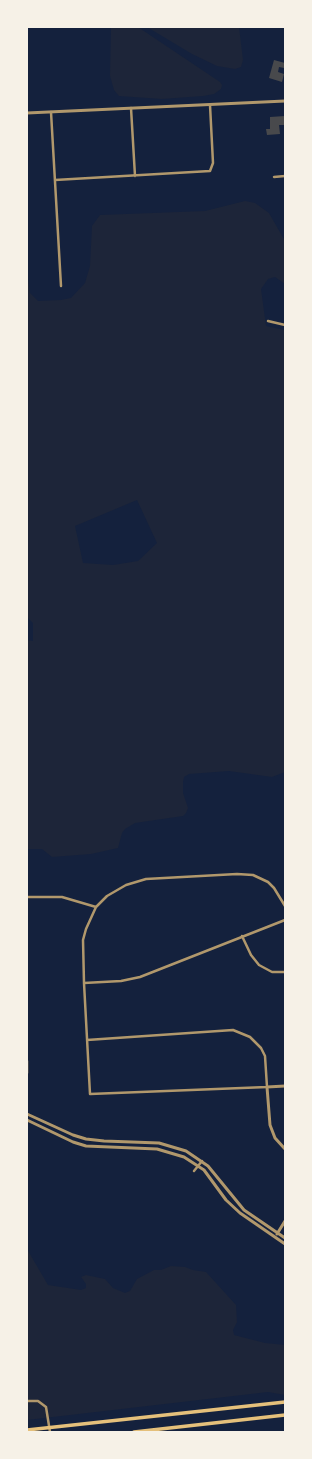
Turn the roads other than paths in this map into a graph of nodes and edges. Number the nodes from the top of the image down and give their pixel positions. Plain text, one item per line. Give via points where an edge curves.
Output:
1 (285, 101) edge
2 (210, 104) junction
3 (131, 108) junction
4 (51, 112) junction
5 (27, 113) edge
6 (135, 176) junction
7 (285, 176) edge
8 (274, 177) dead end
9 (55, 180) junction
10 (61, 286) dead end
11 (268, 321) dead end
12 (285, 325) edge
13 (27, 897) edge
14 (285, 906) edge
15 (96, 907) junction
16 (285, 920) edge
17 (242, 936) junction
18 (285, 972) edge
19 (84, 983) junction
20 (87, 1040) junction
21 (27, 1061) edge
22 (27, 1067) edge
23 (27, 1073) edge
24 (285, 1086) edge
25 (267, 1087) junction
26 (27, 1114) edge
27 (27, 1120) edge
28 (285, 1149) edge
29 (202, 1161) junction
30 (198, 1166) junction
31 (194, 1171) dead end
32 (285, 1221) edge
33 (277, 1233) junction
34 (274, 1237) junction
35 (285, 1238) edge
36 (285, 1244) edge
37 (27, 1401) edge
38 (285, 1402) edge
39 (285, 1414) edge
40 (27, 1430) edge
41 (50, 1430) edge
42 (134, 1432) edge

1 - 2 street
2 - 3 street
2 - 6 street via 213,166 210,171
3 - 4 street
3 - 6 street
4 - 5 street
4 - 9 street
6 - 9 street
7 - 8 street
9 - 10 street
11 - 12 street
13 - 15 street via 62,897
14 - 15 street via 268,882 252,875 237,874 134,881 115,890
15 - 19 street via 84,940
16 - 17 street
17 - 18 street via 259,965 272,972
17 - 19 street via 140,978
19 - 20 street
20 - 25 street via 233,1030 250,1036 261,1048 265,1056
20 - 25 street via 90,1094
21 - 22 street
22 - 23 street
24 - 25 street
25 - 28 street via 270,1125
26 - 29 street via 86,1139 159,1143 186,1151
27 - 30 street via 86,1146 165,1150
29 - 30 street
29 - 33 street via 244,1210
30 - 31 street
30 - 34 street via 233,1207
32 - 33 street
33 - 34 street
33 - 35 street
34 - 36 street
37 - 41 street via 38,1401 46,1407
38 - 41 main road
39 - 42 main road
40 - 41 main road

